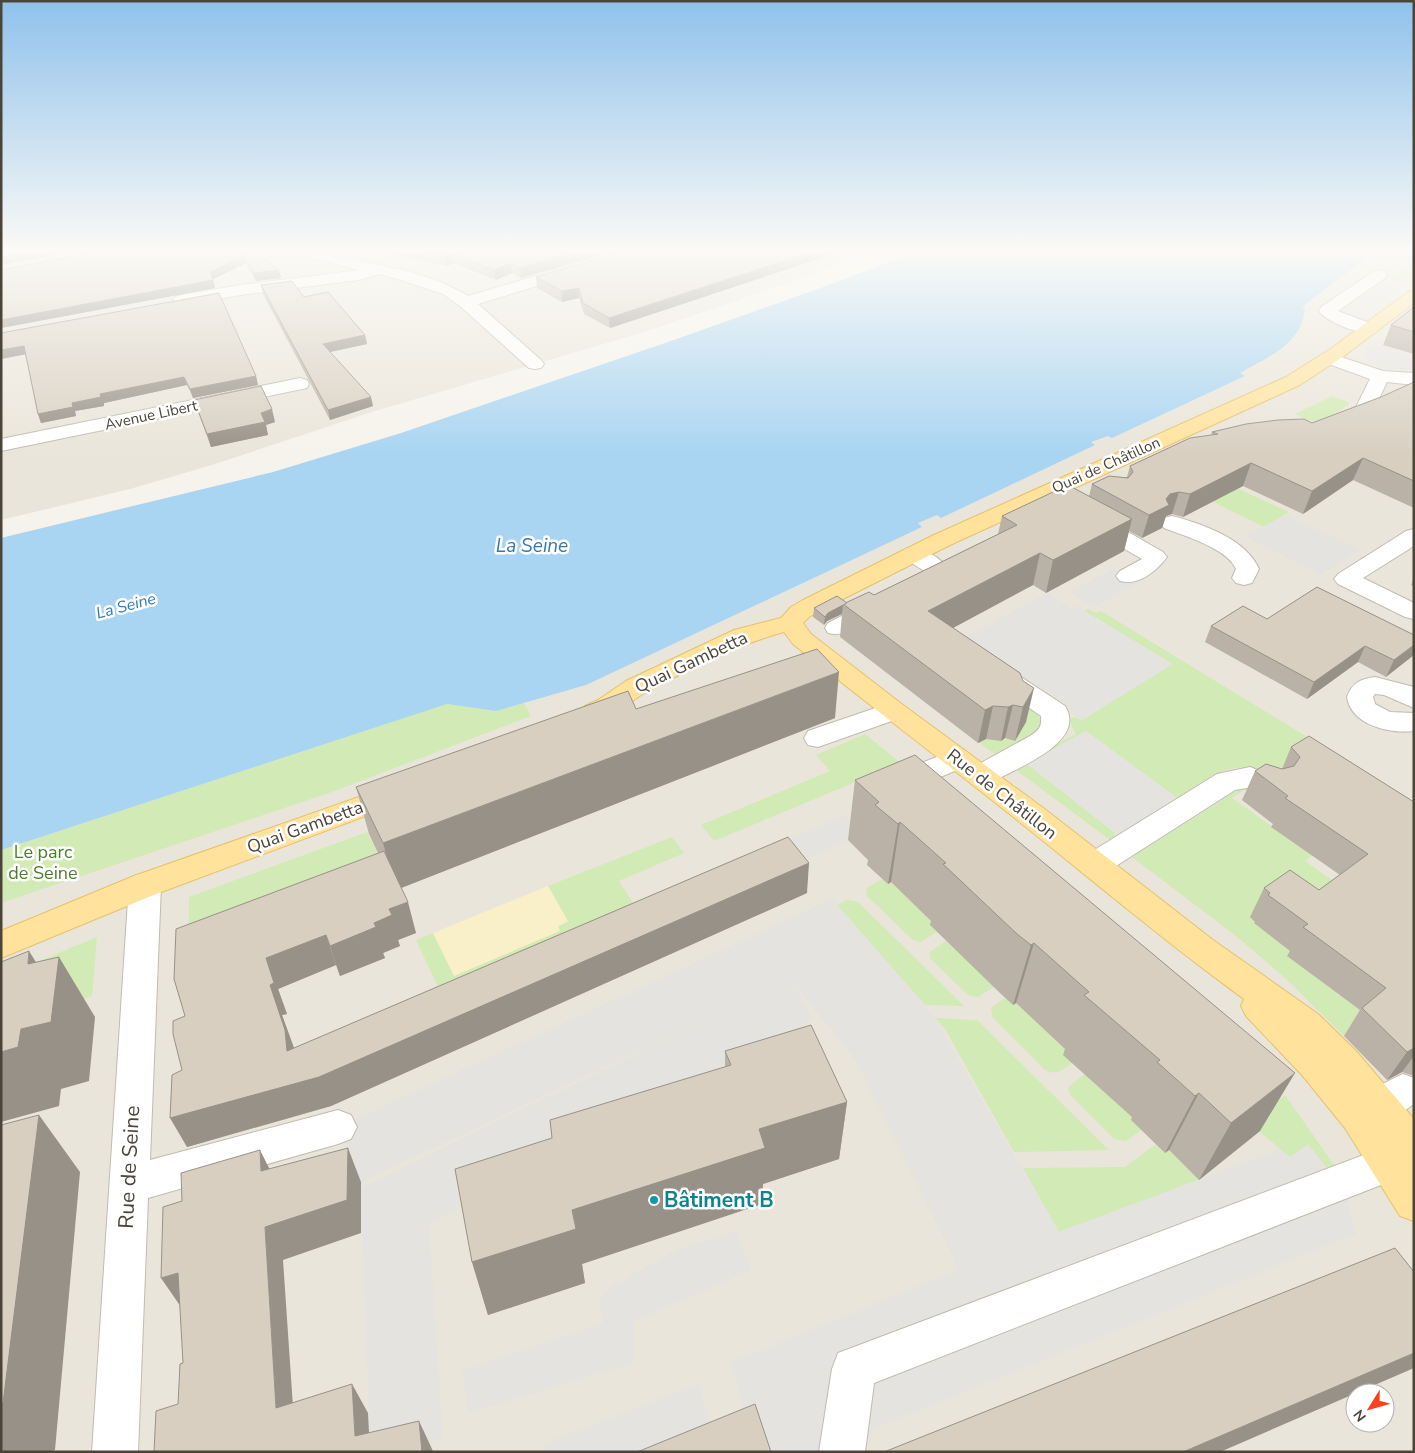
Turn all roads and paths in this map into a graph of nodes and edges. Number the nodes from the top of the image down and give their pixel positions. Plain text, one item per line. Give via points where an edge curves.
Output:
1 (487, 321) edge
2 (1347, 321) edge
3 (1380, 321) edge
4 (1370, 328) junction
5 (1329, 358) junction
6 (535, 364) dead end
7 (1380, 376) junction
8 (1414, 379) edge
9 (300, 384) dead end
10 (1324, 425) edge
11 (1151, 445) junction
12 (1, 446) edge
13 (1179, 452) edge
14 (1081, 476) junction
15 (1106, 489) edge
16 (1043, 494) junction
17 (1172, 522) dead end
18 (1414, 536) edge
19 (913, 554) junction
20 (1128, 576) dead end
21 (1244, 578) dead end
22 (1414, 612) edge
23 (837, 628) dead end
24 (796, 631) junction
25 (983, 663) edge
26 (1414, 698) edge
27 (893, 711) junction
28 (1414, 722) edge
29 (571, 723) edge
30 (818, 738) dead end
31 (957, 758) junction
32 (980, 776) junction
33 (911, 778) edge
34 (425, 782) edge
35 (1270, 786) edge
36 (1094, 865) junction
37 (145, 885) junction
38 (1, 946) edge
39 (338, 1128) dead end
40 (1402, 1156) edge
41 (128, 1185) junction
42 (1414, 1202) edge
43 (114, 1451) edge
44 (842, 1452) edge

1 - 6 street
2 - 4 street
3 - 4 main road, Quai de Châtillon
4 - 5 main road, Quai de Châtillon
5 - 7 street
5 - 11 main road, Quai de Châtillon via 1292,381
7 - 8 street
7 - 10 street via 1364,411
9 - 12 street, Avenue Libert
11 - 13 street via 1170,454
11 - 14 main road, Quai de Châtillon
14 - 15 street
14 - 16 main road, Quai de Châtillon
16 - 19 main road, Quai de Châtillon
16 - 20 street via 1154,557 1150,564
17 - 21 street via 1242,556 1249,566
18 - 22 street via 1346,579
19 - 23 street via 932,565 939,575
19 - 24 main road, Quai de Châtillon via 800,612
24 - 27 main road, Rue de Châtillon
24 - 29 main road, Quai Gambetta via 644,698 608,706
25 - 32 street via 1055,712 1054,729 1049,736
26 - 28 street via 1398,690 1378,686 1360,694 1360,700 1369,712 1388,721
27 - 30 street
27 - 31 main road, Rue de Châtillon
31 - 32 main road, Rue de Châtillon
31 - 33 street
32 - 36 main road, Rue de Châtillon
34 - 37 main road, Quai Gambetta
35 - 36 street via 1250,777 1227,781
36 - 40 main road, Rue de Châtillon via 1202,950 1315,1064 1381,1105
37 - 38 main road, Quai Gambetta
37 - 41 street, Rue de Seine
39 - 41 street
40 - 42 main road, Rue de Châtillon
40 - 44 street via 854,1369
41 - 43 street, Rue de Seine

